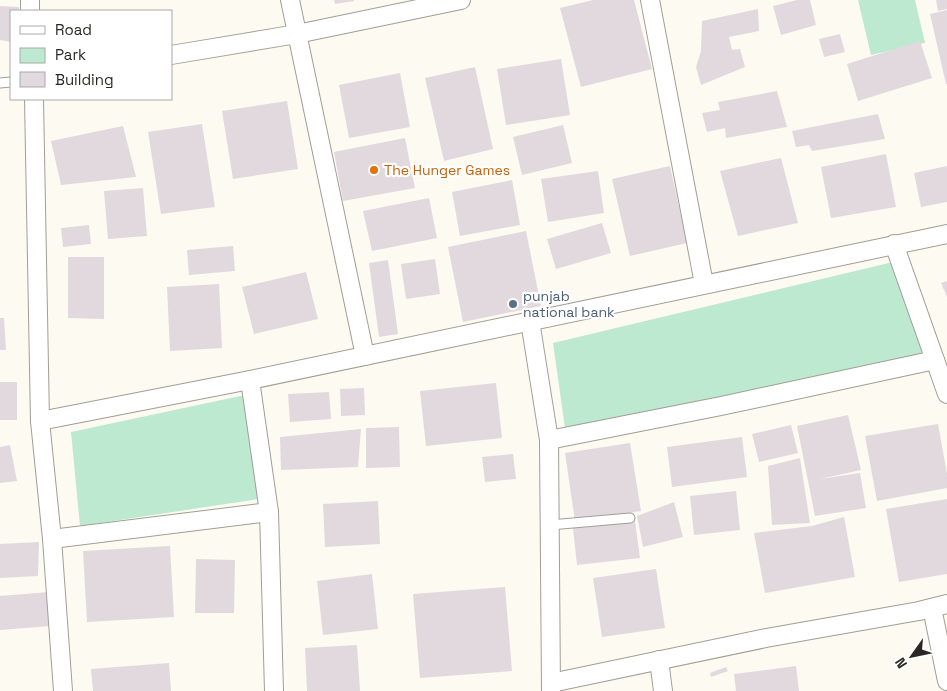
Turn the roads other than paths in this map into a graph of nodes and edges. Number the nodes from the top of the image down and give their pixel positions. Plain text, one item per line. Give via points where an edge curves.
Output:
1 (290, 0) edge
2 (461, 0) edge
3 (650, 0) edge
4 (297, 34) junction
5 (172, 56) edge
6 (34, 100) edge
7 (947, 234) edge
8 (894, 244) junction
9 (704, 284) junction
10 (530, 321) junction
11 (365, 356) junction
12 (935, 360) junction
13 (250, 380) junction
14 (947, 394) edge
15 (40, 421) junction
16 (549, 440) junction
17 (270, 512) junction
18 (630, 518) dead end
19 (550, 525) junction
20 (52, 540) junction
21 (939, 606) edge
22 (658, 660) junction
23 (947, 681) edge
24 (551, 687) edge
25 (63, 691) edge
26 (274, 691) edge
27 (663, 691) edge

1 - 4 street
2 - 4 street
3 - 9 street
4 - 5 street
4 - 11 street
6 - 15 street
7 - 8 street
8 - 9 street
8 - 12 street
9 - 10 street
10 - 11 street
10 - 16 street
11 - 13 street
12 - 14 street
12 - 16 street
13 - 15 street
13 - 17 street
15 - 20 street
16 - 19 street
17 - 20 street
17 - 26 street
18 - 19 lane
19 - 24 street
20 - 25 street
21 - 22 street
21 - 23 street
22 - 24 street
22 - 27 street

